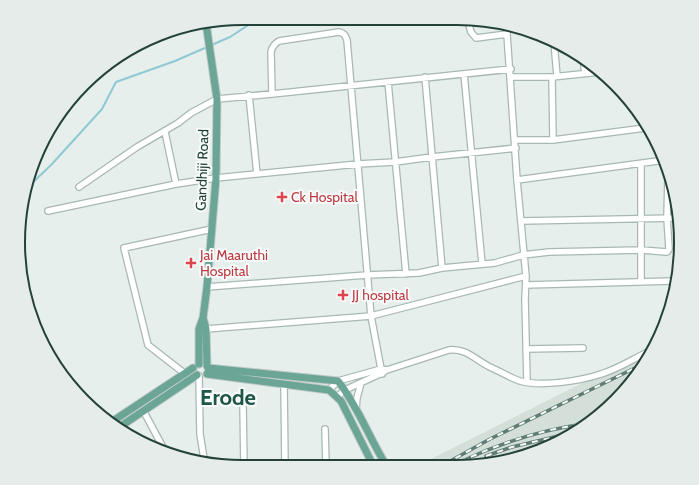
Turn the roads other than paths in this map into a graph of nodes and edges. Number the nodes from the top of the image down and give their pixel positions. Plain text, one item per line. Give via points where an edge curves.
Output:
1 (469, 25) edge
2 (207, 28) edge
3 (507, 31) edge
4 (507, 34) junction
5 (554, 48) edge
6 (584, 67) edge
7 (511, 69) junction
8 (585, 73) junction
9 (592, 73) edge
10 (464, 74) junction
11 (554, 76) junction
12 (511, 77) junction
13 (425, 78) junction
14 (388, 82) junction
15 (350, 85) junction
16 (272, 94) junction
17 (217, 95) junction
18 (249, 95) junction
19 (641, 128) edge
20 (165, 132) junction
21 (515, 140) junction
22 (554, 140) junction
23 (516, 148) junction
24 (472, 152) junction
25 (432, 156) junction
26 (658, 161) edge
27 (395, 162) junction
28 (358, 164) junction
29 (641, 164) junction
30 (257, 174) junction
31 (216, 178) junction
32 (517, 180) junction
33 (176, 184) junction
34 (79, 187) dead end
35 (668, 189) edge
36 (48, 210) dead end
37 (640, 218) junction
38 (667, 218) junction
39 (673, 218) edge
40 (521, 221) junction
41 (212, 229) junction
42 (641, 250) junction
43 (523, 255) junction
44 (482, 264) junction
45 (442, 268) junction
46 (406, 274) junction
47 (367, 275) junction
48 (526, 276) junction
49 (641, 281) junction
50 (671, 281) edge
51 (526, 285) junction
52 (207, 288) junction
53 (371, 316) junction
54 (203, 318) junction
55 (206, 329) junction
56 (583, 348) dead end
57 (526, 349) junction
58 (643, 355) edge
59 (196, 366) junction
60 (207, 370) junction
61 (384, 371) junction
62 (184, 373) junction
63 (198, 376) junction
64 (338, 381) junction
65 (527, 382) junction
66 (361, 383) junction
67 (284, 384) junction
68 (329, 390) junction
69 (345, 390) junction
70 (337, 397) junction
71 (243, 404) dead end
72 (356, 410) junction
73 (144, 412) junction
74 (116, 419) edge
75 (124, 424) edge
76 (325, 430) dead end
77 (160, 443) edge
78 (204, 457) edge
79 (244, 460) edge
80 (285, 460) edge
81 (326, 460) edge
82 (370, 460) edge
83 (383, 460) edge

1 - 4 street via 476,38
2 - 17 main road, Gandhiji Road
3 - 4 street
4 - 7 street
5 - 11 street
6 - 8 street
7 - 10 street
7 - 12 street
8 - 9 street
8 - 11 street
10 - 13 street
10 - 24 street
11 - 12 street
11 - 22 street
12 - 21 street
13 - 14 street
13 - 25 street
14 - 15 street
14 - 27 street
15 - 16 street
15 - 16 street via 347,40 343,33 339,32 279,41 274,45 271,64
15 - 28 street
16 - 18 street
17 - 18 street
17 - 20 street
17 - 31 main road, Gandhiji Road
18 - 30 street
19 - 22 street
20 - 33 street
20 - 34 street via 137,147
21 - 22 street
21 - 23 street
23 - 24 street
23 - 32 street
24 - 25 street
24 - 44 street
25 - 27 street
25 - 45 street
26 - 29 street
27 - 28 street
27 - 46 street
28 - 30 street
28 - 47 street
29 - 32 street
29 - 37 street
30 - 31 street
31 - 33 street
31 - 41 main road, Gandhiji Road
32 - 40 street
33 - 36 street
35 - 38 street
37 - 38 street
37 - 40 street
37 - 42 street
38 - 39 street
38 - 42 street via 668,251
40 - 43 street
41 - 52 main road, Gandhiji Road
41 - 62 street via 124,248 148,345
42 - 43 street
42 - 49 street
43 - 44 street
43 - 48 street
44 - 45 street
45 - 46 street
46 - 47 street
47 - 52 street
47 - 53 street
48 - 51 street
48 - 53 street
49 - 50 street
49 - 51 street
51 - 57 street
52 - 54 main road, Gandhiji Road
53 - 55 street
53 - 61 street
54 - 55 main road, Gandhiji Road
54 - 59 main road, Gandhiji Road via 199,329
55 - 60 main road, Gandhiji Road
56 - 57 street
57 - 65 street
58 - 65 street via 602,374 554,382
59 - 60 main road via 204,364
59 - 62 main road
59 - 63 main road via 194,373
60 - 63 main road via 203,377
60 - 64 main road
60 - 67 main road
61 - 64 street
61 - 65 street via 457,349 490,367
61 - 66 street
62 - 74 main road
63 - 73 main road via 185,382
63 - 78 street via 200,434
64 - 68 street
64 - 69 main road
66 - 69 street
66 - 72 street
67 - 68 main road
67 - 80 street
68 - 70 main road
69 - 70 street
69 - 72 main road
70 - 82 main road
71 - 79 street
72 - 83 main road
73 - 75 main road
73 - 77 street
76 - 81 street

